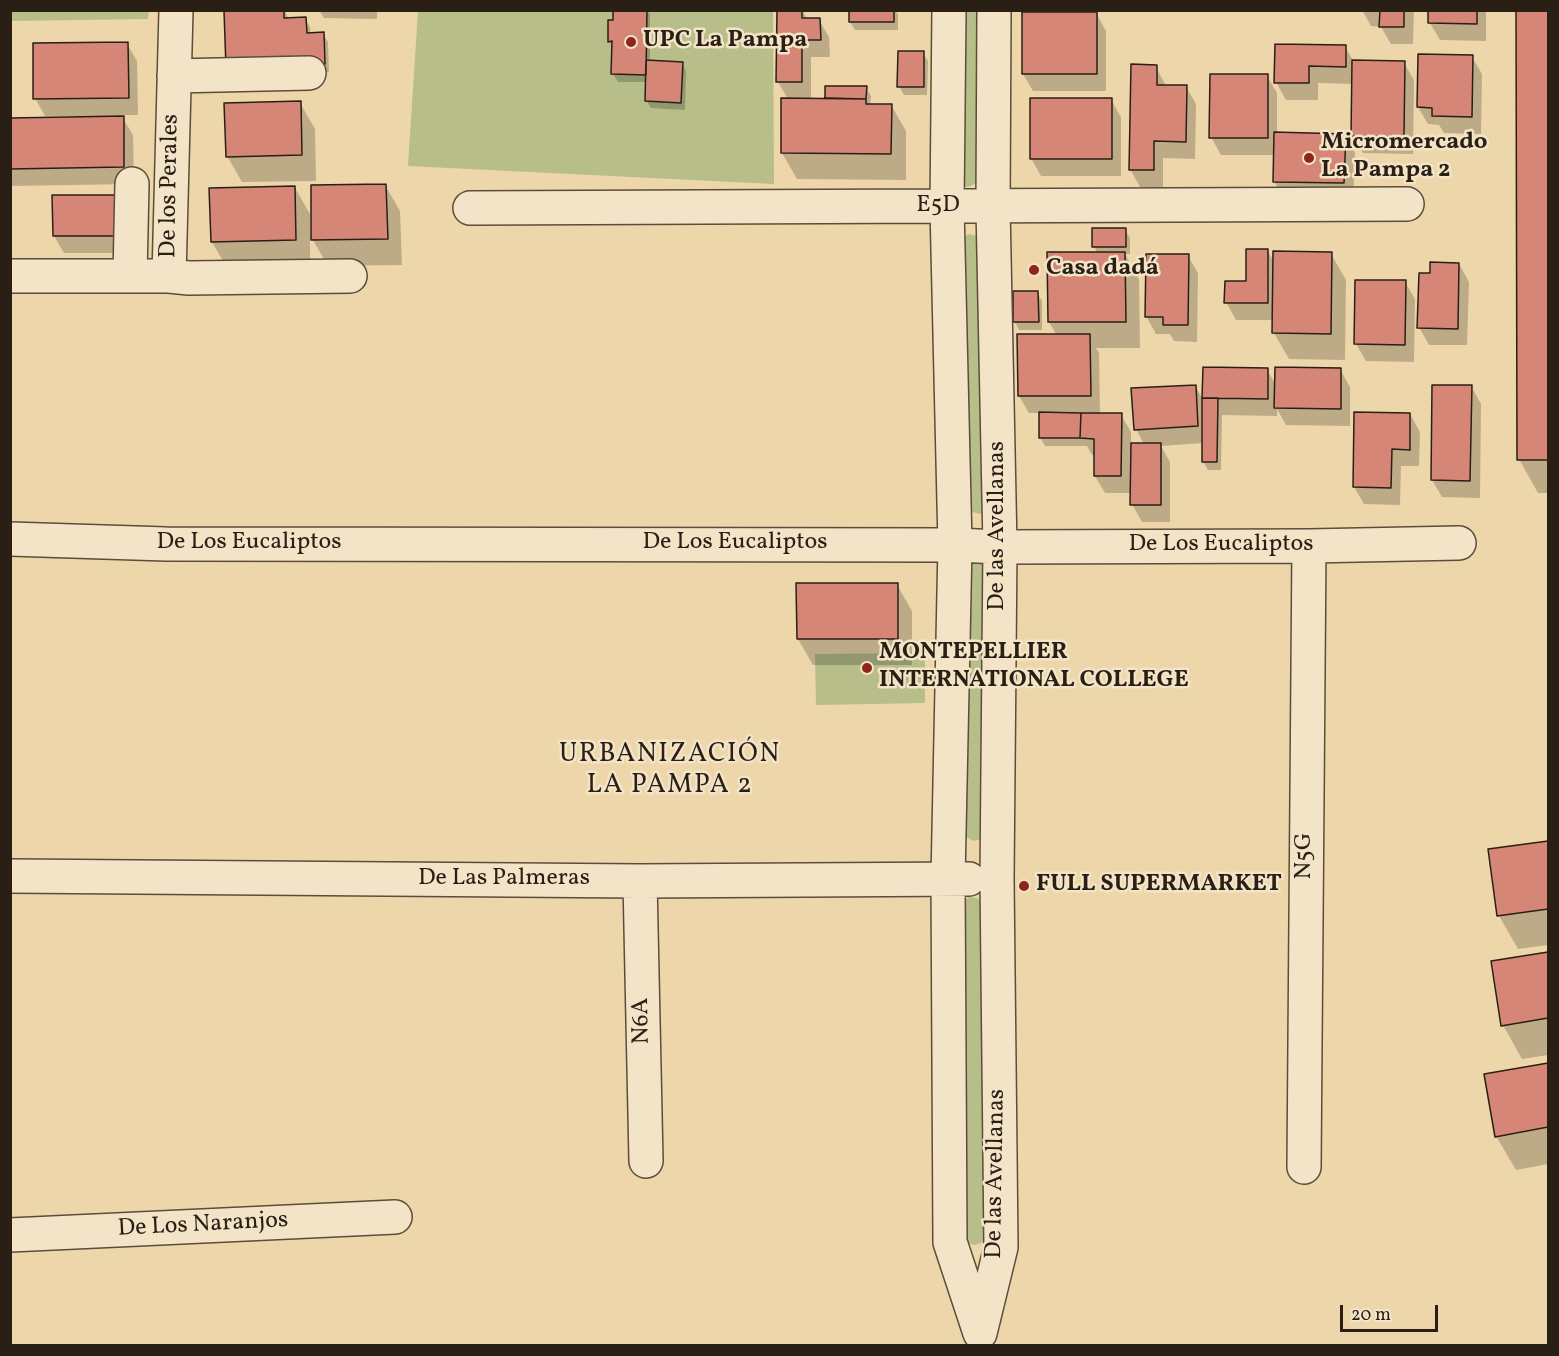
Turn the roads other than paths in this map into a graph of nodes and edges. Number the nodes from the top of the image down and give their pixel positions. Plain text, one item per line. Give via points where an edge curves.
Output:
1 (176, 10) edge
2 (949, 10) edge
3 (994, 10) edge
4 (309, 73) dead end
5 (174, 76) junction
6 (132, 184) dead end
7 (1407, 204) dead end
8 (946, 207) junction
9 (993, 207) junction
10 (470, 208) dead end
11 (10, 276) edge
12 (130, 276) junction
13 (170, 276) junction
14 (350, 276) dead end
15 (10, 539) edge
16 (1459, 543) dead end
17 (955, 545) junction
18 (1309, 546) junction
19 (1000, 547) junction
20 (10, 876) edge
21 (948, 879) junction
22 (997, 879) junction
23 (640, 881) junction
24 (646, 1161) dead end
25 (1304, 1167) dead end
26 (395, 1217) dead end
27 (10, 1235) edge

1 - 5 street, De los Perales
2 - 8 street, De las Avellanas
3 - 9 street, De las Avellanas
4 - 5 street
5 - 13 street, De los Perales
6 - 12 street
7 - 9 street, E5D
8 - 9 street, E5D
8 - 10 street, E5D
8 - 17 street, De las Avellanas
9 - 19 street, De las Avellanas
11 - 12 street, De los Perales
12 - 13 street, De los Perales
13 - 14 street
15 - 17 street, De Los Eucaliptos via 166,544
16 - 18 street, De Los Eucaliptos
17 - 19 street, De Los Eucaliptos
17 - 21 street, De las Avellanas
18 - 19 street, De Los Eucaliptos
18 - 25 street, N5G
19 - 22 street, De las Avellanas
20 - 23 street, De Las Palmeras
21 - 22 street, De Las Palmeras
21 - 22 street, De las Avellanas via 950,1242 980,1333 1001,1247
21 - 23 street, De Las Palmeras
23 - 24 street, N6A
26 - 27 street, De Los Naranjos

